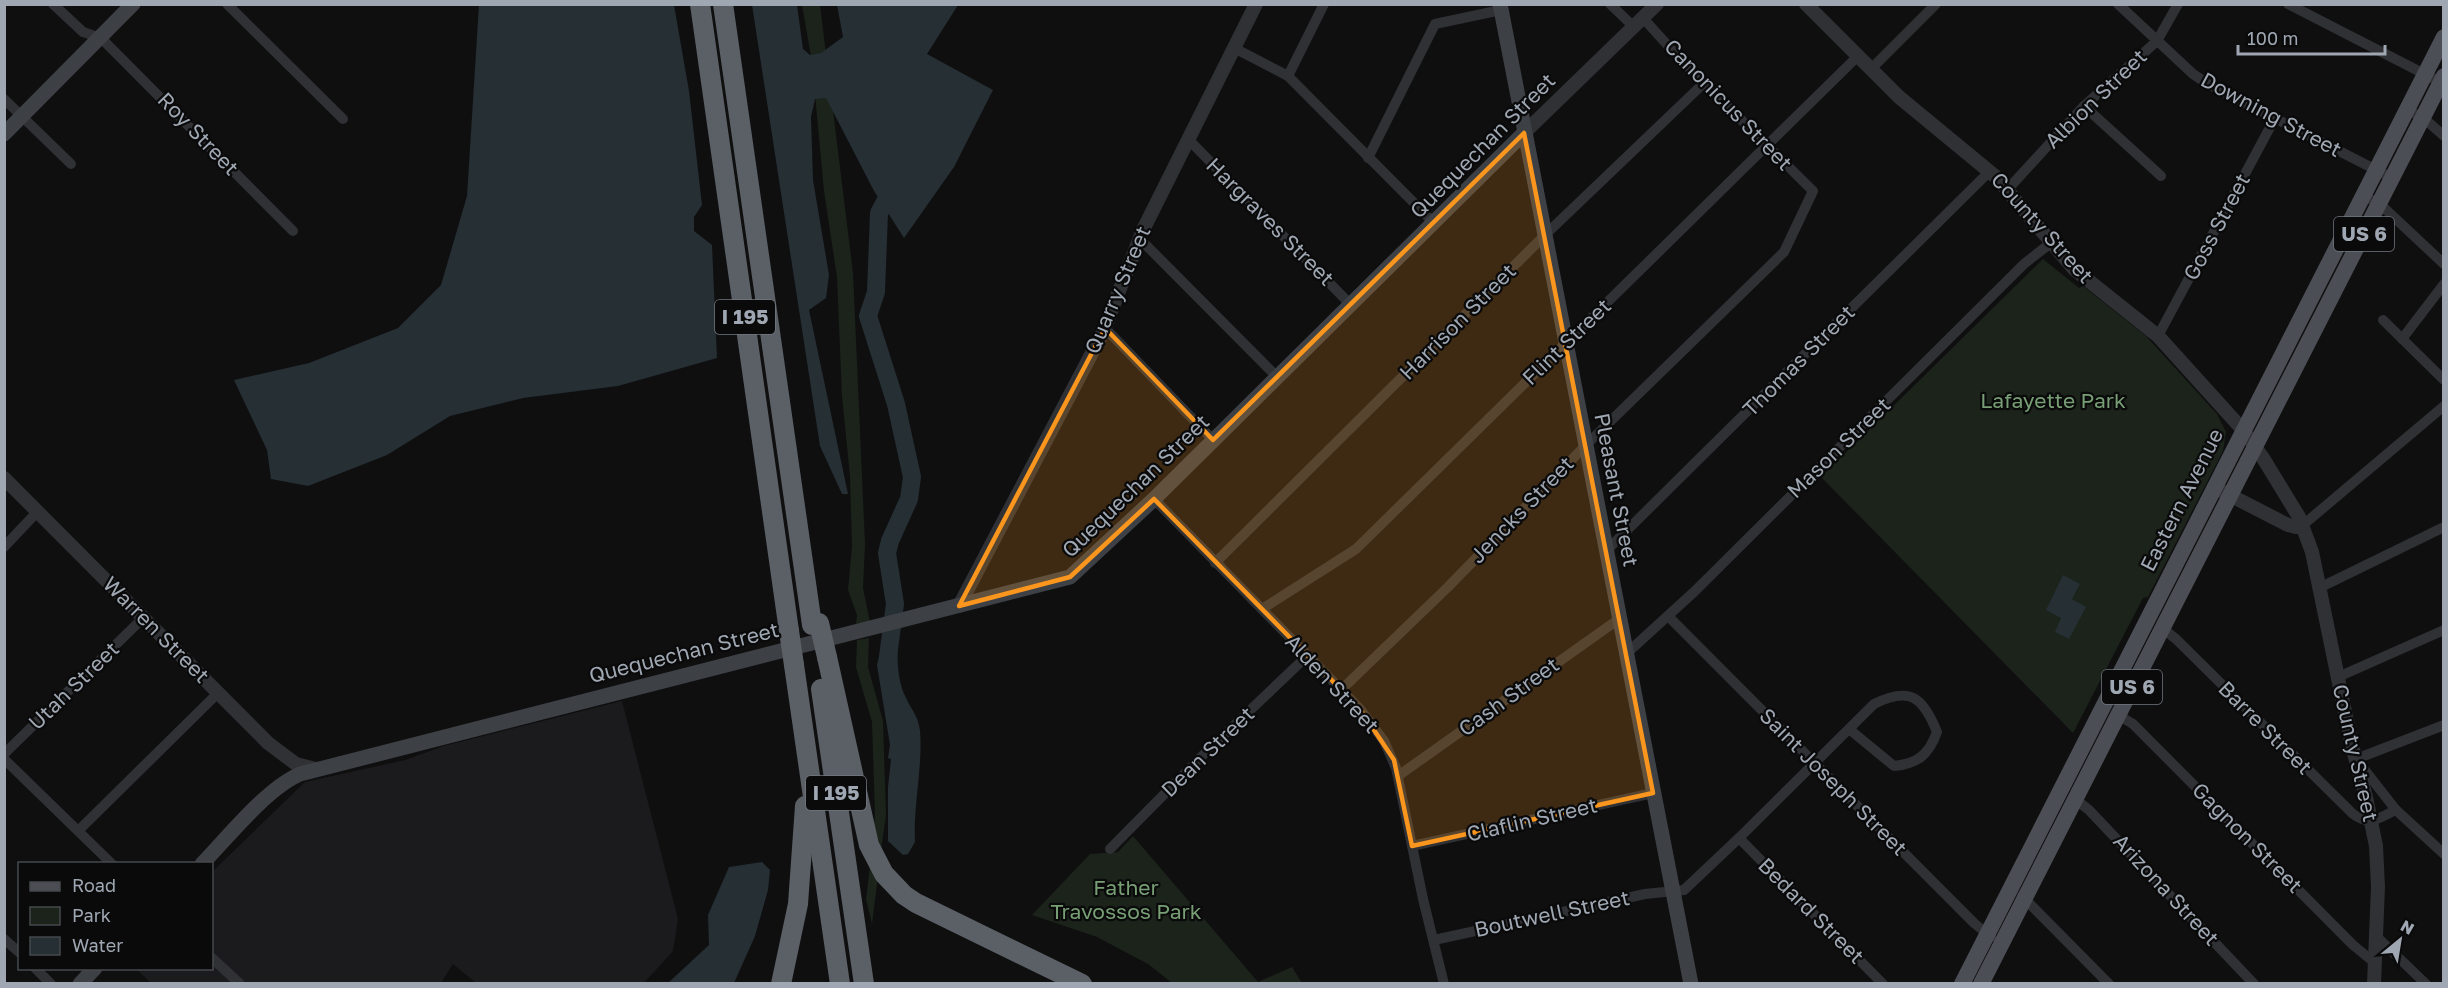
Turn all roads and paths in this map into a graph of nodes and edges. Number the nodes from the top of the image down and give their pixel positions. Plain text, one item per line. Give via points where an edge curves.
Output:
1 (53, 4) edge
2 (133, 4) edge
3 (227, 4) edge
4 (700, 4) edge
5 (723, 4) edge
6 (1256, 4) edge
7 (1324, 4) edge
8 (1610, 4) edge
9 (1657, 4) edge
10 (1806, 4) edge
11 (1936, 4) edge
12 (2118, 4) edge
13 (2178, 4) edge
14 (2288, 4) edge
15 (1500, 7) edge
16 (1639, 22) junction
17 (2444, 37) edge
18 (101, 38) junction
19 (2157, 41) junction
20 (1234, 48) junction
21 (1858, 56) junction
22 (1871, 69) junction
23 (2425, 74) junction
24 (1288, 76) junction
25 (2442, 80) edge
26 (1704, 83) junction
27 (4, 99) edge
28 (2084, 106) junction
29 (2407, 109) junction
30 (22, 116) junction
31 (2275, 118) junction
32 (2423, 118) junction
33 (343, 119) dead end
34 (1524, 133) junction
35 (4, 134) edge
36 (2444, 136) edge
37 (1188, 139) junction
38 (1766, 146) junction
39 (1368, 158) junction
40 (71, 165) dead end
41 (2376, 170) junction
42 (1990, 171) junction
43 (2161, 176) dead end
44 (2392, 178) junction
45 (2008, 189) junction
46 (1813, 191) joint
47 (2364, 195) junction
48 (2379, 204) junction
49 (1434, 223) junction
50 (294, 231) dead end
51 (1545, 236) junction
52 (1139, 238) junction
53 (2052, 242) junction
54 (2444, 264) edge
55 (2444, 284) edge
56 (1351, 305) junction
57 (2383, 320) dead end
58 (1105, 328) junction
59 (2158, 336) junction
60 (2402, 339) junction
61 (1566, 344) junction
62 (1277, 377) junction
63 (2444, 380) edge
64 (2444, 406) edge
65 (2243, 430) junction
66 (1213, 441) junction
67 (1586, 446) junction
68 (2255, 446) junction
69 (4, 478) edge
70 (2214, 487) junction
71 (2230, 495) junction
72 (1154, 499) junction
73 (38, 512) junction
74 (2303, 525) junction
75 (2444, 527) edge
76 (4, 547) edge
77 (1606, 551) junction
78 (1215, 563) junction
79 (2319, 588) junction
80 (958, 606) junction
81 (1262, 609) junction
82 (1668, 616) junction
83 (143, 618) junction
84 (1619, 618) junction
85 (2162, 628) junction
86 (2444, 630) edge
87 (1626, 654) junction
88 (1307, 656) junction
89 (822, 658) junction
90 (2338, 677) junction
91 (1341, 690) junction
92 (218, 693) junction
93 (2118, 714) junction
94 (2444, 725) edge
95 (1849, 729) junction
96 (4, 756) edge
97 (807, 759) junction
98 (2356, 759) junction
99 (1815, 763) junction
100 (316, 769) junction
101 (1398, 776) junction
102 (1653, 794) junction
103 (2075, 799) junction
104 (2396, 810) junction
105 (2371, 822) junction
106 (79, 830) junction
107 (1739, 838) junction
108 (1412, 846) junction
109 (1110, 849) dead end
110 (2444, 854) edge
111 (110, 862) edge
112 (204, 862) edge
113 (2012, 885) junction
114 (1671, 891) junction
115 (2025, 898) junction
116 (1987, 934) junction
117 (2376, 936) junction
118 (4, 939) edge
119 (1434, 940) junction
120 (2002, 944) junction
121 (18, 951) edge
122 (213, 959) edge
123 (2374, 963) junction
124 (36, 970) edge
125 (94, 970) edge
126 (839, 980) edge
127 (51, 984) edge
128 (80, 984) edge
129 (240, 984) edge
130 (781, 984) edge
131 (864, 984) edge
132 (1082, 984) edge
133 (1444, 984) edge
134 (1691, 984) edge
135 (1883, 984) edge
136 (1962, 984) edge
137 (1981, 984) edge
138 (2109, 984) edge
139 (2254, 984) edge
140 (2373, 984) edge
141 (2426, 984) edge

1 - 18 street, Roy Street via 83,32
2 - 18 main road
3 - 33 street
4 - 97 highway, I 195, bridge
5 - 89 highway, I 195 via 799,531
6 - 20 street, Quarry Street
7 - 24 street
8 - 16 street, Canonicus Street
9 - 16 street, Quequechan Street
10 - 21 street, County Street
11 - 22 street
12 - 19 street, Downing Street
13 - 19 street, Albion Street
14 - 23 street
15 - 34 main road, Pleasant Street
15 - 39 street via 1435,24
16 - 26 street, Canonicus Street
16 - 34 street, Quequechan Street
17 - 23 main road, Eastern Avenue / US 6
18 - 30 main road
18 - 50 street, Roy Street
19 - 28 street, Albion Street
19 - 31 street, Downing Street via 2208,84
20 - 24 street
20 - 37 street, Quarry Street
21 - 22 street, County Street
21 - 38 street, Flint Street
22 - 42 street, County Street via 1918,114
23 - 25 street
23 - 29 main road, Eastern Avenue / US 6
24 - 39 street
25 - 32 main road, Eastern Avenue / US 6
26 - 38 street, Canonicus Street
26 - 51 street, Harrison Street
27 - 30 street
28 - 43 street
28 - 45 street, Albion Street
29 - 32 street
29 - 41 main road, Eastern Avenue / US 6
30 - 35 main road
30 - 40 street
31 - 41 street, Downing Street
31 - 59 street, Goss Street
32 - 36 street
32 - 44 main road, Eastern Avenue / US 6
34 - 49 main road, Quequechan Street
34 - 51 main road, Pleasant Street
37 - 52 street, Quarry Street
37 - 56 street, Hargraves Street
38 - 46 street, Canonicus Street
38 - 61 street, Flint Street
39 - 49 street
41 - 44 street, Downing Street
41 - 47 main road, Eastern Avenue / US 6
42 - 45 street, County Street
42 - 77 street, Thomas Street
44 - 48 main road, Eastern Avenue / US 6
45 - 53 street, County Street
46 - 67 street, Jencks Street via 1784,252
47 - 48 street
47 - 65 main road, Eastern Avenue / US 6
48 - 54 street
48 - 68 main road, Eastern Avenue / US 6
49 - 56 main road, Quequechan Street
51 - 61 main road, Pleasant Street
51 - 78 street, Harrison Street
52 - 58 street, Quarry Street
52 - 62 street
53 - 59 street, County Street via 2074,269
53 - 82 street, Mason Street via 2024,264
55 - 60 street
56 - 62 main road, Quequechan Street
57 - 60 street
58 - 66 street
58 - 80 street, Quarry Street
59 - 65 street, County Street
60 - 63 street
61 - 67 main road, Pleasant Street
61 - 81 street, Flint Street via 1356,549
62 - 66 main road, Quequechan Street
64 - 74 street
65 - 68 street, County Street
65 - 70 main road, Eastern Avenue / US 6
66 - 72 main road, Quequechan Street
67 - 77 main road, Pleasant Street
67 - 91 street, Jencks Street
68 - 71 main road, Eastern Avenue / US 6
68 - 74 street, County Street
69 - 73 street, Warren Street
70 - 71 street
70 - 113 main road, Eastern Avenue / US 6
71 - 74 street via 2288,525
71 - 85 main road, Eastern Avenue / US 6
72 - 78 street, Alden Street
72 - 80 main road, Quequechan Street via 1070,577
73 - 76 street
73 - 83 street, Warren Street
74 - 79 street, County Street
75 - 79 street
77 - 84 main road, Pleasant Street
78 - 81 street, Alden Street
79 - 90 street, County Street
80 - 100 main road, Quequechan Street
81 - 88 street, Alden Street
82 - 87 street, Mason Street
82 - 99 street, Saint Joseph Street
83 - 92 street, Warren Street
83 - 96 street, Utah Street
84 - 87 main road, Pleasant Street
84 - 101 street, Cash Street
85 - 93 main road, Eastern Avenue / US 6
85 - 105 street, Barre Street via 2349,811
86 - 90 street
87 - 102 main road, Pleasant Street
88 - 91 street, Alden Street
88 - 109 street, Dean Street
89 - 131 highway, I 195
89 - 132 highway via 871,851 884,874 916,903
90 - 98 street, County Street
91 - 101 street, Alden Street via 1381,734
92 - 100 street, Warren Street via 279,753
92 - 106 street
93 - 103 main road, Eastern Avenue / US 6
93 - 123 street, Gagnon Street via 2133,724
94 - 98 street
95 - 95 street via 1894,766 1922,758 1932,747 1937,732 1929,712 1903,694 1874,704
95 - 99 street, Boutwell Street
96 - 106 street
97 - 126 highway, I 195
97 - 130 highway via 800,888
98 - 104 street
98 - 105 street, County Street
99 - 107 street, Boutwell Street
99 - 116 street, Saint Joseph Street
100 - 112 main road, Quequechan Street via 292,777 280,786
101 - 108 street, Alden Street
102 - 108 street, Claflin Street
102 - 114 main road, Pleasant Street
103 - 115 main road, Eastern Avenue / US 6
103 - 139 street, Arizona Street
104 - 105 street
104 - 110 street
105 - 117 street, County Street via 2378,871
106 - 111 street
107 - 114 street, Boutwell Street via 1684,890
107 - 135 street, Bedard Street
108 - 119 street, Alden Street
113 - 115 street
113 - 116 main road, Eastern Avenue / US 6
114 - 119 street, Boutwell Street
114 - 134 main road, Pleasant Street
115 - 120 main road, Eastern Avenue / US 6
115 - 138 street
116 - 120 street, Saint Joseph Street
116 - 136 main road, Eastern Avenue / US 6
117 - 123 street, County Street
117 - 141 street
118 - 121 street
119 - 133 street, Alden Street
120 - 137 main road, Eastern Avenue / US 6
122 - 129 street
123 - 140 street, County Street
124 - 127 street
125 - 128 main road

